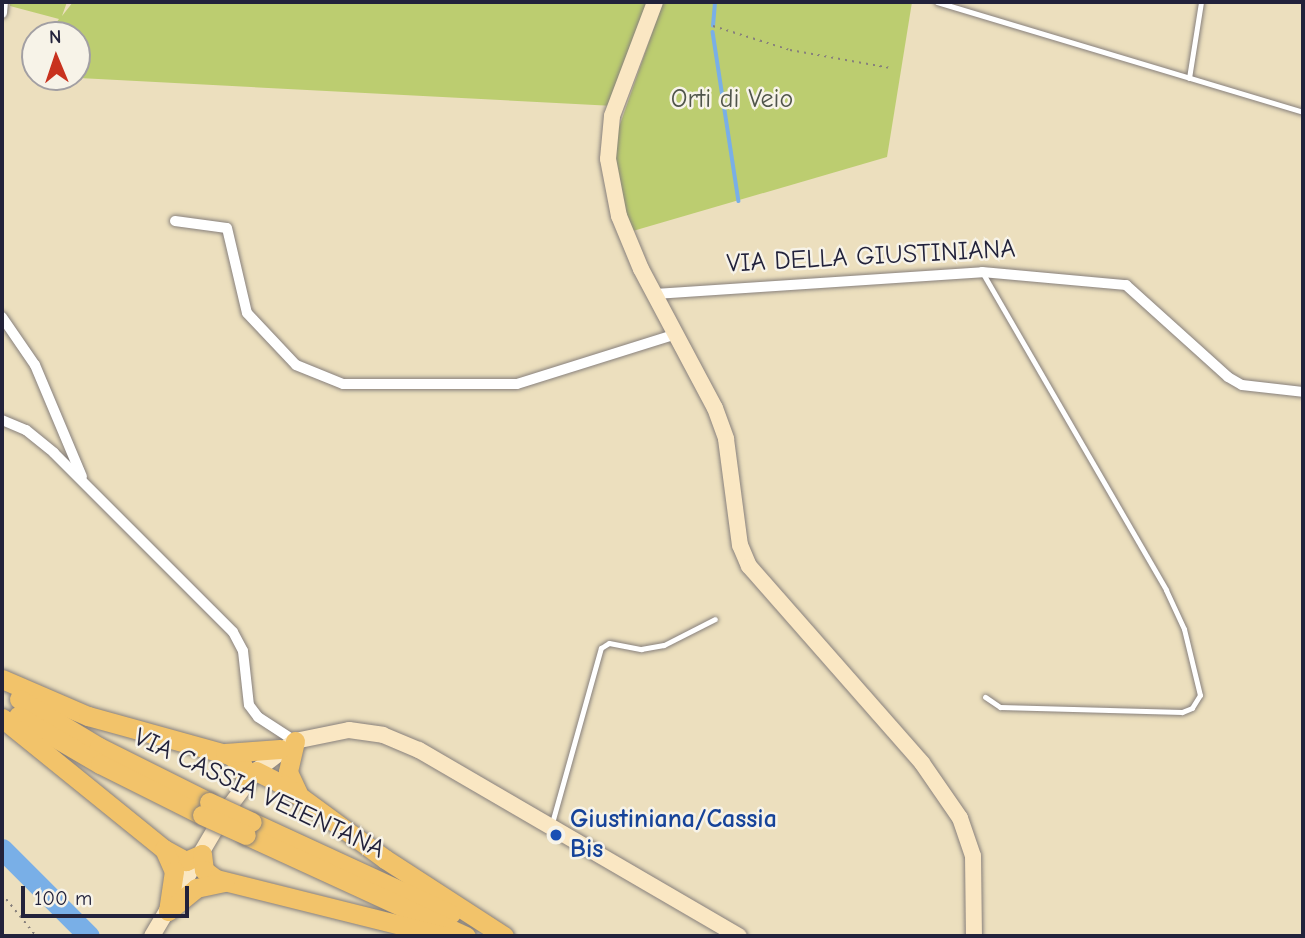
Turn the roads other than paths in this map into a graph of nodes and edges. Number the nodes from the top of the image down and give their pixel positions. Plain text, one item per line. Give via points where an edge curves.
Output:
1 (3, 2) edge
2 (655, 2) edge
3 (937, 2) edge
4 (1201, 2) edge
5 (2, 13) edge
6 (1189, 78) junction
7 (1303, 112) edge
8 (174, 221) dead end
9 (982, 272) junction
10 (655, 294) junction
11 (2, 317) edge
12 (677, 334) junction
13 (1303, 392) edge
14 (2, 420) edge
15 (92, 495) junction
16 (715, 619) dead end
17 (2, 679) edge
18 (2, 688) edge
19 (985, 697) dead end
20 (2, 706) edge
21 (2, 718) edge
22 (288, 745) junction
23 (223, 753) junction
24 (251, 777) junction
25 (298, 794) junction
26 (206, 808) junction
27 (551, 826) junction
28 (249, 828) junction
29 (163, 849) junction
30 (202, 854) junction
31 (228, 882) junction
32 (168, 911) junction
33 (152, 936) edge
34 (445, 936) edge
35 (466, 936) edge
36 (502, 936) edge
37 (739, 936) edge
38 (974, 936) edge

1 - 5 street
2 - 10 street via 614,106 608,159 619,216
3 - 6 lane
4 - 6 lane
6 - 7 lane
8 - 12 street via 226,228 247,313 296,365 342,384 517,384
9 - 10 street, VIA DELLA GIUSTINIANA
9 - 13 street, VIA DELLA GIUSTINIANA via 1126,285 1228,377 1242,385
9 - 19 lane via 1166,590 1184,629 1200,695 1192,708 1182,712 1000,707
10 - 12 street
11 - 15 street via 35,365
12 - 38 street via 726,439 740,545 749,566 914,753 960,818 973,856
14 - 15 street via 43,443
15 - 22 street via 233,632 243,651 249,705
16 - 27 lane via 664,645 642,649 609,643 601,648
17 - 23 highway via 88,716
18 - 26 highway, VIA CASSIA VEIENTANA
20 - 26 highway, VIA CASSIA VEIENTANA via 100,764
21 - 29 highway
22 - 23 highway
22 - 24 street
22 - 25 highway via 288,772
22 - 27 street via 349,730 388,737 426,753
23 - 24 highway via 242,763
24 - 25 highway
24 - 30 street
25 - 36 highway
26 - 28 highway, VIA CASSIA VEIENTANA, bridge
27 - 37 street
28 - 35 highway, VIA CASSIA VEIENTANA
28 - 36 highway, VIA CASSIA VEIENTANA
29 - 30 highway via 186,861
29 - 32 highway via 174,871
30 - 31 highway via 206,873
30 - 32 street
31 - 32 highway via 196,888
31 - 34 highway
32 - 33 street

